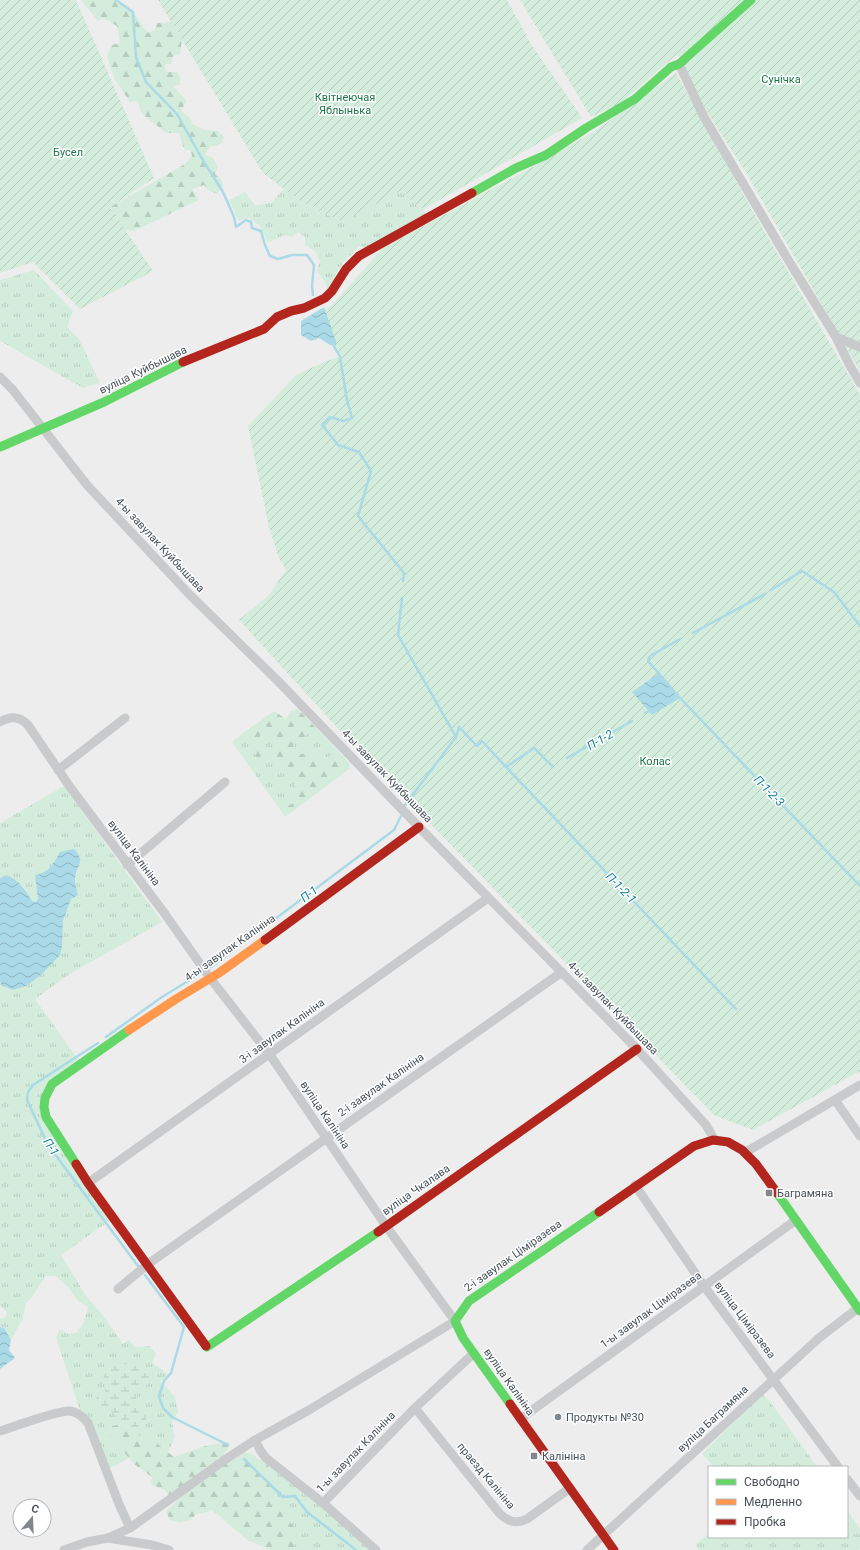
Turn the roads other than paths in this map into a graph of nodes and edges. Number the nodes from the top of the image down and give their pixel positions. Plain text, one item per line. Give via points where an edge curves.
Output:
1 (751, 0) edge
2 (679, 64) junction
3 (836, 338) junction
4 (860, 347) edge
5 (0, 377) edge
6 (860, 383) edge
7 (42, 429) junction
8 (0, 447) edge
9 (125, 718) dead end
10 (0, 722) edge
11 (58, 770) junction
12 (225, 782) dead end
13 (419, 827) junction
14 (127, 864) junction
15 (488, 898) junction
16 (562, 972) junction
17 (210, 978) junction
18 (637, 1049) junction
19 (270, 1055) junction
20 (860, 1085) edge
21 (835, 1100) junction
22 (860, 1136) edge
23 (326, 1139) junction
24 (714, 1139) junction
25 (746, 1152) junction
26 (88, 1183) junction
27 (635, 1185) junction
28 (796, 1220) junction
29 (386, 1226) junction
30 (148, 1264) junction
31 (704, 1286) junction
32 (118, 1289) dead end
33 (859, 1309) edge
34 (455, 1321) junction
35 (474, 1353) junction
36 (773, 1379) junction
37 (415, 1408) junction
38 (520, 1419) junction
39 (0, 1431) edge
40 (255, 1440) junction
41 (837, 1466) edge
42 (848, 1480) edge
43 (570, 1488) junction
44 (860, 1496) edge
45 (324, 1503) junction
46 (130, 1528) junction
47 (603, 1534) junction
48 (108, 1538) junction
49 (64, 1550) edge
50 (169, 1550) edge
51 (376, 1550) edge
52 (587, 1550) edge
53 (614, 1550) edge

1 - 2 street, вуліца Куйбышава
2 - 3 street via 704,117
2 - 7 street, вуліца Куйбышава via 671,67 634,99 546,155 516,168 358,256 325,298 277,317 264,329 203,356 175,365 104,402
3 - 4 street
3 - 6 street
5 - 7 street, 4-ы завулак Куйбышава
7 - 8 street, вуліца Куйбышава
7 - 13 street, 4-ы завулак Куйбышава via 87,485 189,594 278,681
9 - 11 street
10 - 11 street, вуліца Калініна via 13,717 24,721
11 - 14 street, вуліца Калініна
12 - 14 street
13 - 15 street, 4-ы завулак Куйбышава
13 - 17 street, 4-ы завулак Калініна
14 - 17 street, вуліца Калініна
15 - 16 street, 4-ы завулак Куйбышава
15 - 19 street, 3-і завулак Калініна
16 - 18 street, 4-ы завулак Куйбышава
16 - 23 street, 2-і завулак Калініна
17 - 19 street, вуліца Калініна
17 - 26 street, 4-ы завулак Калініна via 52,1084 45,1098 46,1117
18 - 24 street, 4-ы завулак Куйбышава via 706,1125
18 - 29 street, вуліца Чкалава
19 - 23 street, вуліца Калініна
19 - 26 street, 3-і завулак Калініна
20 - 21 street
21 - 22 street
21 - 25 street
23 - 29 street, вуліца Калініна
23 - 30 street, 2-і завулак Калініна
24 - 25 street via 726,1140
24 - 27 street, 2-і завулак Ціміразева via 694,1146
25 - 28 street
26 - 30 street
27 - 31 street, вуліца Ціміразева
27 - 34 street, 2-і завулак Ціміразева via 469,1302
28 - 31 street, 1-ы завулак Ціміразева
28 - 33 street
29 - 30 street, вуліца Чкалава via 208,1347
29 - 34 street, вуліца Калініна
30 - 32 street, 2-і завулак Калініна
31 - 36 street, вуліца Ціміразева
31 - 38 street, 1-ы завулак Ціміразева
33 - 36 street, вуліца Баграмяна via 819,1338
34 - 35 street, вуліца Калініна
34 - 40 street, 2-і завулак Ціміразева
35 - 37 street, 1-ы завулак Калініна
35 - 38 street, вуліца Калініна
36 - 41 street, вуліца Ціміразева
36 - 47 street, вуліца Баграмяна
37 - 43 street, праезд Калініна via 505,1519 513,1522 527,1519
37 - 45 street, 1-ы завулак Калініна
38 - 43 street, вуліца Калініна
39 - 46 street via 64,1411 77,1413 83,1417 88,1423 118,1504
40 - 45 street, 1-ы завулак Калініна via 266,1458
40 - 46 street, 2-і завулак Ціміразева
42 - 44 street
43 - 47 street, вуліца Калініна
45 - 51 street
46 - 48 street, 2-і завулак Ціміразева
47 - 52 street, вуліца Баграмяна
47 - 53 street, вуліца Калініна
48 - 49 street
48 - 50 street

